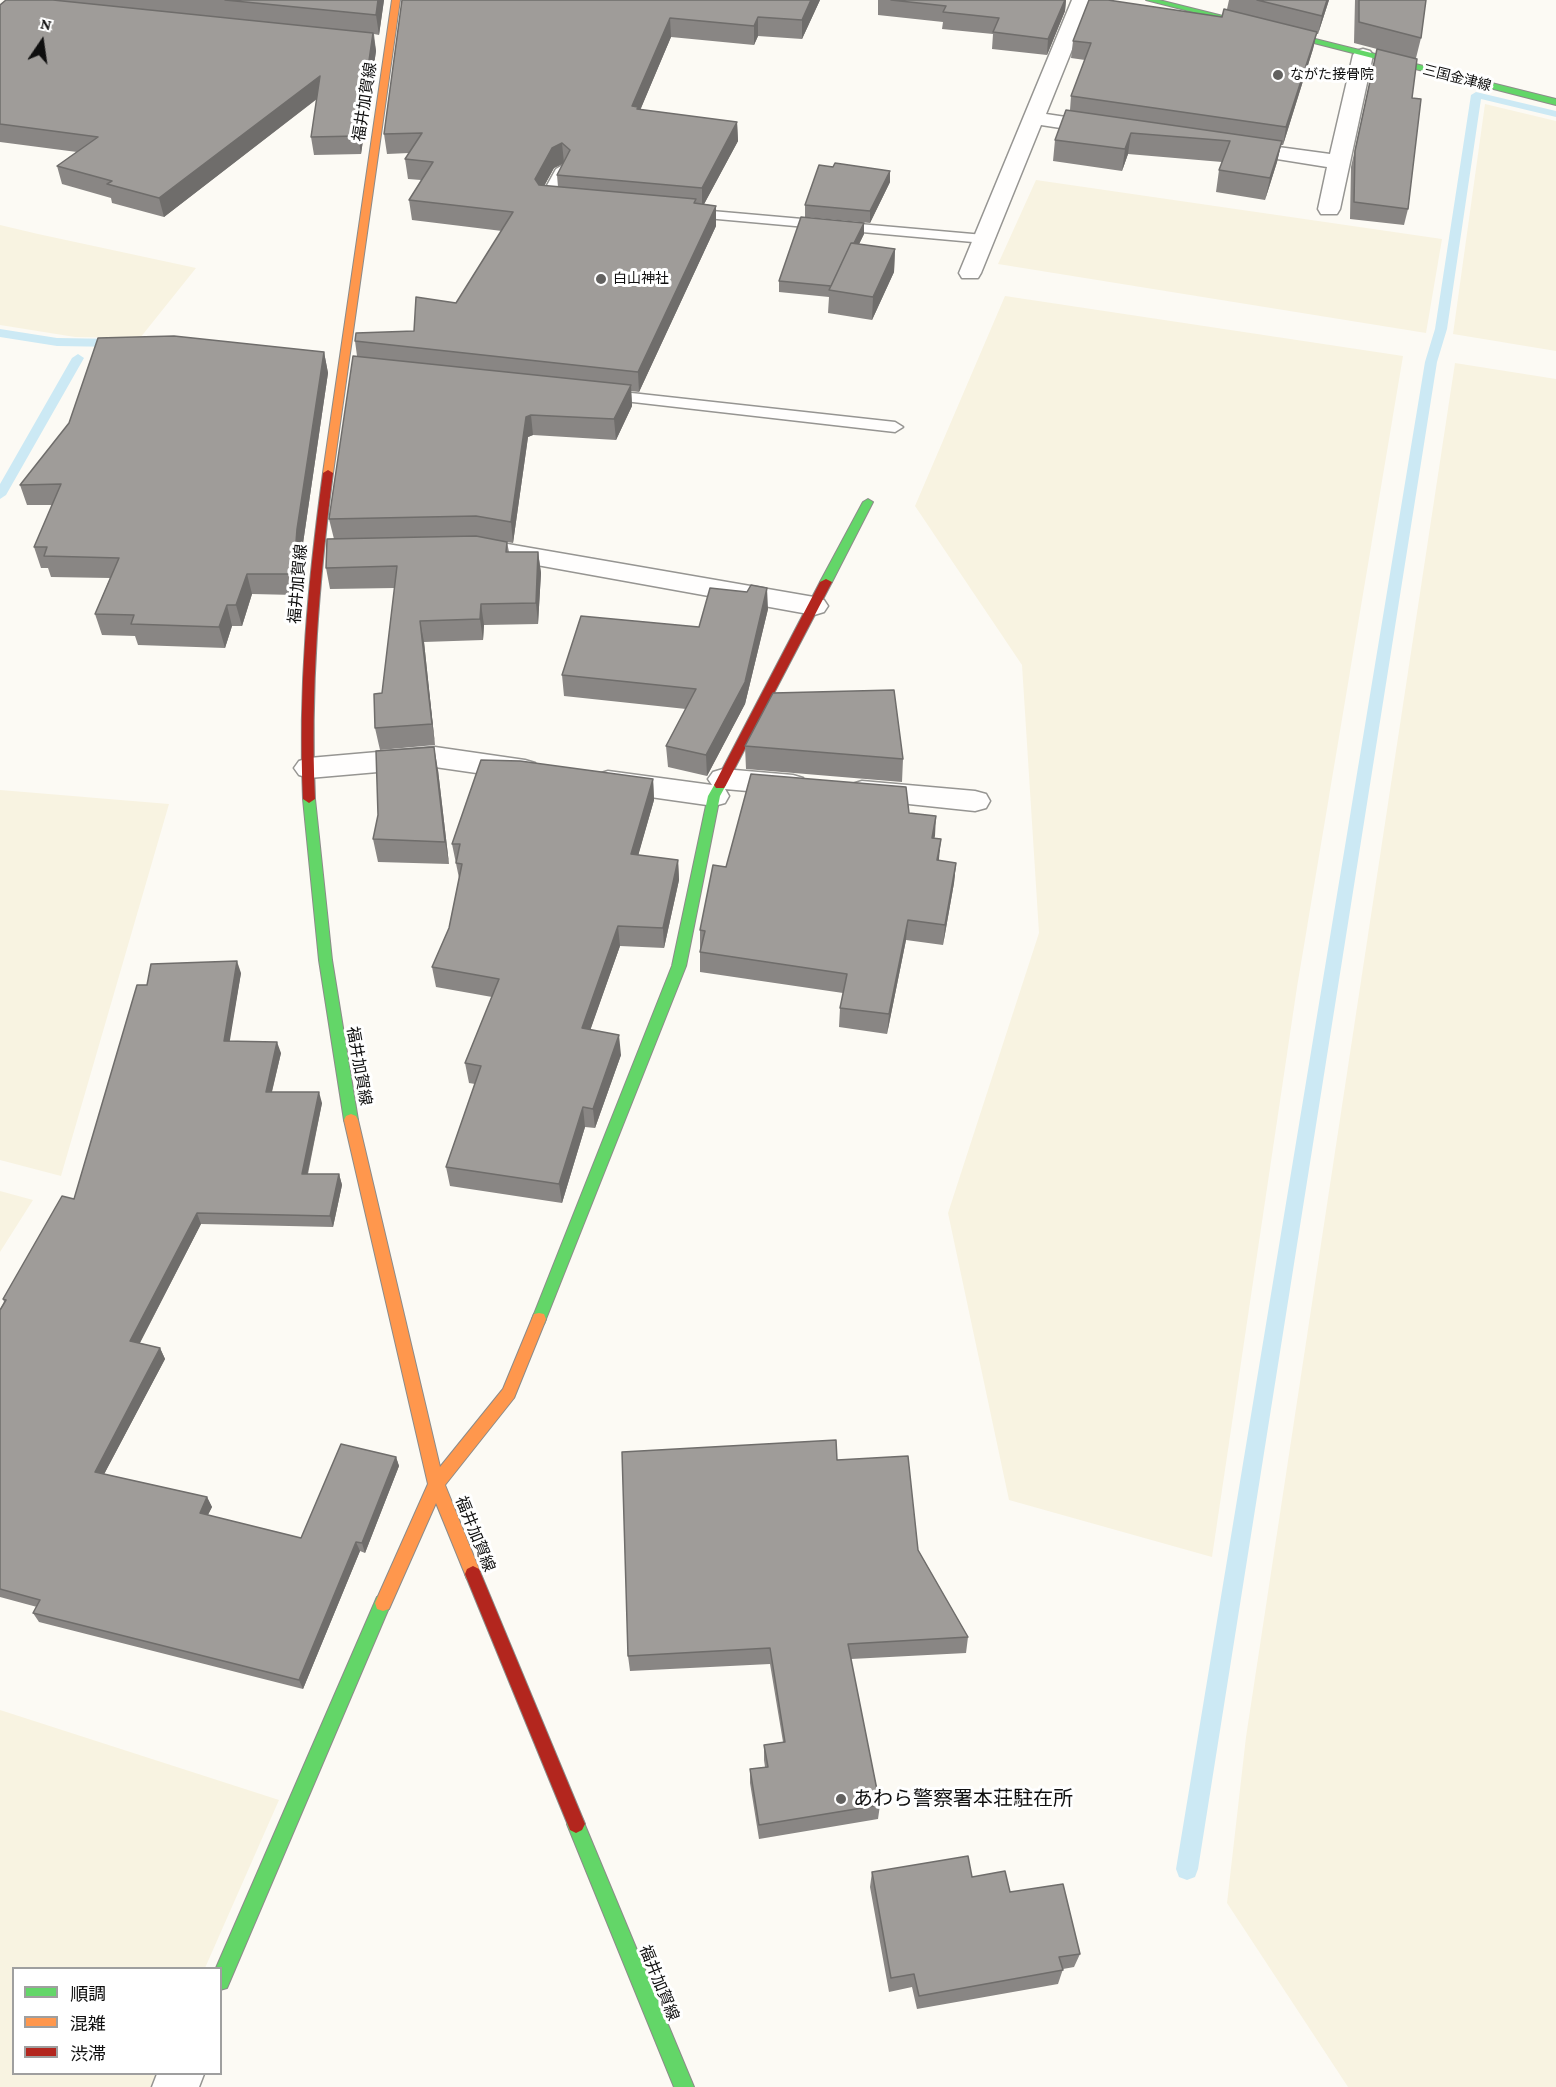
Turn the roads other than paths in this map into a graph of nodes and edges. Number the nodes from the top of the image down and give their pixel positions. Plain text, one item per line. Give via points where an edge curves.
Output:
1 (396, 0) edge
2 (1083, 0) edge
3 (1150, 0) edge
4 (367, 41) edge
5 (390, 44) junction
6 (1363, 55) junction
7 (1556, 102) edge
8 (1034, 118) junction
9 (1128, 132) edge
10 (1210, 143) edge
11 (1339, 162) junction
12 (563, 169) edge
13 (570, 202) edge
14 (1329, 209) dead end
15 (676, 212) edge
16 (984, 239) junction
17 (970, 273) dead end
18 (591, 393) edge
19 (895, 427) dead end
20 (868, 502) dead end
21 (467, 547) edge
22 (814, 606) junction
23 (309, 768) junction
24 (552, 773) edge
25 (586, 778) edge
26 (719, 788) junction
27 (975, 801) dead end
28 (436, 1484) junction
29 (222, 1975) edge
30 (684, 2087) edge

1 - 5 main road, 福井加賀線
2 - 8 street
3 - 6 main road, 三国金津線
4 - 5 street
5 - 23 main road, 福井加賀線 via 355,270 329,549 311,618
6 - 7 main road, 三国金津線
6 - 11 street
8 - 9 street
8 - 16 street
10 - 11 street
11 - 14 street
12 - 13 lane via 546,200
15 - 16 lane
16 - 17 street
18 - 19 lane
20 - 22 main road
21 - 22 street
22 - 26 main road
23 - 24 street via 435,757
23 - 28 main road, 福井加賀線 via 315,882 342,1074
25 - 26 street
26 - 27 street via 826,788
26 - 28 main road via 679,966 508,1393
28 - 29 main road
28 - 30 main road, 福井加賀線

